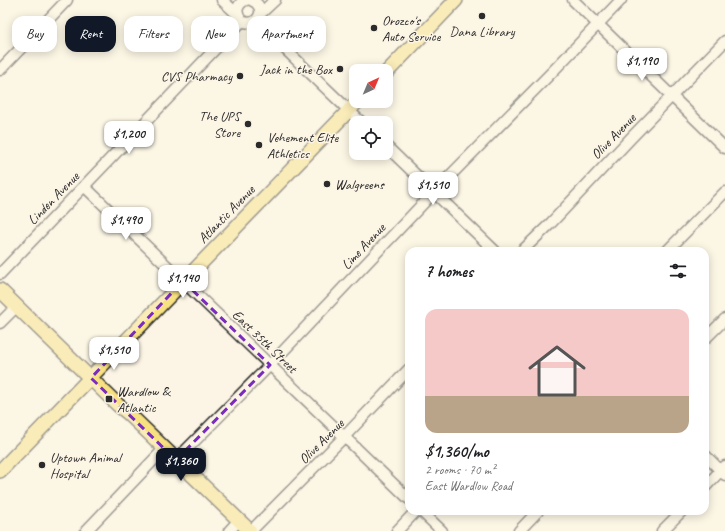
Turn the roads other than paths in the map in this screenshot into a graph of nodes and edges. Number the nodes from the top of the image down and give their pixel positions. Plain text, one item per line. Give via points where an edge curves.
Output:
1 (67, 0) edge
2 (222, 0) edge
3 (246, 0) edge
4 (251, 0) edge
5 (275, 0) edge
6 (456, 0) edge
7 (574, 0) edge
8 (621, 0) edge
9 (258, 16) edge
10 (259, 16) edge
11 (240, 17) junction
12 (247, 22) edge
13 (598, 24) junction
14 (725, 41) edge
15 (292, 52) edge
16 (393, 66) edge
17 (0, 70) edge
18 (672, 96) junction
19 (349, 110) junction
20 (355, 116) edge
21 (725, 148) edge
22 (393, 153) edge
23 (84, 186) junction
24 (434, 192) junction
25 (725, 192) edge
26 (491, 247) edge
27 (526, 247) edge
28 (672, 247) edge
29 (0, 274) edge
30 (183, 281) junction
31 (0, 290) edge
32 (17, 306) junction
33 (725, 319) edge
34 (0, 323) edge
35 (709, 335) edge
36 (270, 365) junction
37 (405, 373) edge
38 (91, 378) junction
39 (344, 437) junction
40 (164, 449) junction
41 (709, 459) edge
42 (176, 460) junction
43 (0, 471) edge
44 (723, 471) edge
45 (709, 483) edge
46 (405, 495) edge
47 (412, 515) edge
48 (425, 515) edge
49 (534, 515) edge
50 (678, 515) edge
51 (239, 520) junction
52 (86, 531) edge
53 (229, 531) edge
54 (251, 531) edge
55 (396, 531) edge
56 (442, 531) edge
57 (519, 531) edge
58 (662, 531) edge

1 - 17 street
2 - 11 street
3 - 11 street, Linden Avenue via 237,10
4 - 9 street via 259,6
5 - 10 street
6 - 16 main road
7 - 13 street
8 - 13 street, Lime Avenue
11 - 12 street
11 - 23 street, Linden Avenue
13 - 18 street
13 - 24 street, Lime Avenue
14 - 18 street, Olive Avenue
15 - 19 street
18 - 21 street
18 - 27 street, Olive Avenue
19 - 20 street
19 - 30 main road, Atlantic Avenue
22 - 24 street
23 - 29 street, Linden Avenue
23 - 30 street, East 35th Street
24 - 26 street
24 - 36 street, Lime Avenue
25 - 28 street
30 - 36 street, East 35th Street
30 - 38 main road, Atlantic Avenue
31 - 32 main road
32 - 34 street
32 - 38 main road
33 - 35 street
36 - 39 street, East 35th Street
36 - 42 street, Lime Avenue
37 - 39 street, Olive Avenue
38 - 40 main road
38 - 43 main road, Atlantic Avenue
39 - 46 street, East 35th Street
39 - 54 street, Olive Avenue
40 - 42 main road
40 - 52 street
41 - 44 street
42 - 51 main road
44 - 45 street
47 - 55 street
48 - 56 street
49 - 57 street
50 - 58 street
51 - 53 street
51 - 54 main road

